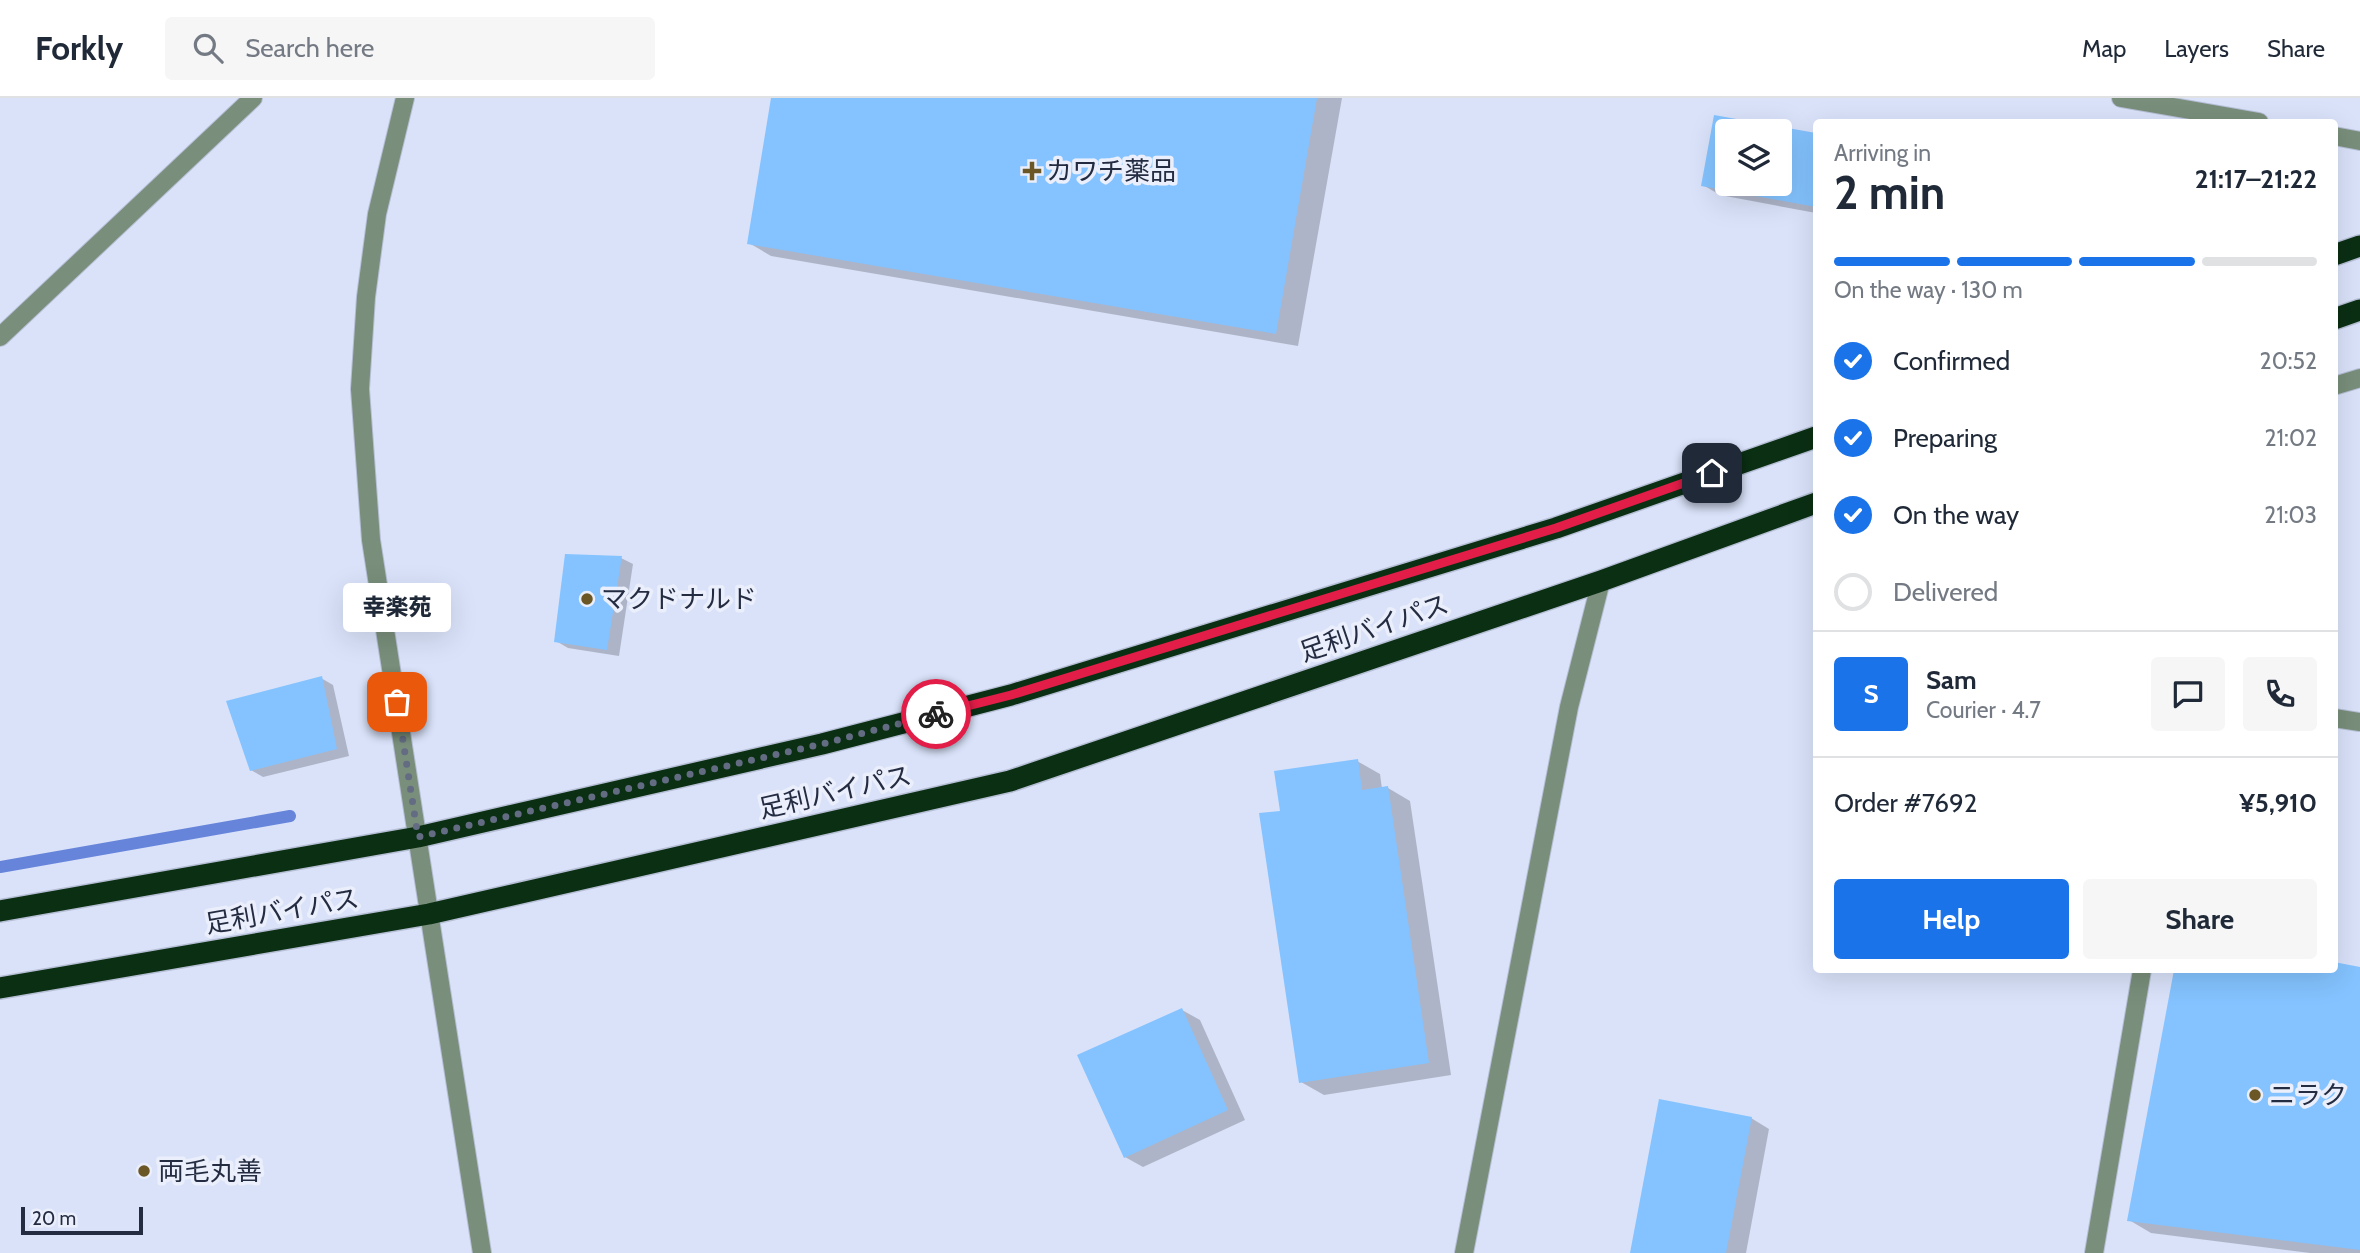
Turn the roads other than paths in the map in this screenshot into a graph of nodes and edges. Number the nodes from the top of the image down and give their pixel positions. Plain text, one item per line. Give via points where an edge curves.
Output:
1 (253, 98) edge
2 (405, 98) edge
3 (2121, 98) edge
4 (2177, 103) edge
5 (2246, 119) edge
6 (2338, 137) edge
7 (2360, 141) edge
8 (2360, 246) edge
9 (2338, 254) edge
10 (2360, 310) edge
11 (2338, 318) edge
12 (0, 337) edge
13 (2360, 378) edge
14 (2338, 385) edge
15 (1813, 437) edge
16 (1813, 504) edge
17 (1601, 581) junction
18 (2338, 719) edge
19 (2360, 722) edge
20 (418, 837) junction
21 (0, 911) edge
22 (429, 914) junction
23 (2141, 973) edge
24 (0, 988) edge
25 (482, 1253) edge
26 (1464, 1253) edge
27 (2094, 1253) edge

1 - 12 street
2 - 20 street via 377,214 360,389 371,540
3 - 4 street
4 - 5 street
6 - 7 street
8 - 9 highway
10 - 11 highway
13 - 14 street
15 - 20 highway, 足利バイパス via 1556,528 1011,695 822,744
16 - 17 highway, 足利バイパス
17 - 22 highway, 足利バイパス via 1010,781
17 - 26 street via 1569,707
18 - 19 street
20 - 21 highway, 足利バイパス
20 - 22 street
22 - 24 highway, 足利バイパス
22 - 25 street
23 - 27 street

